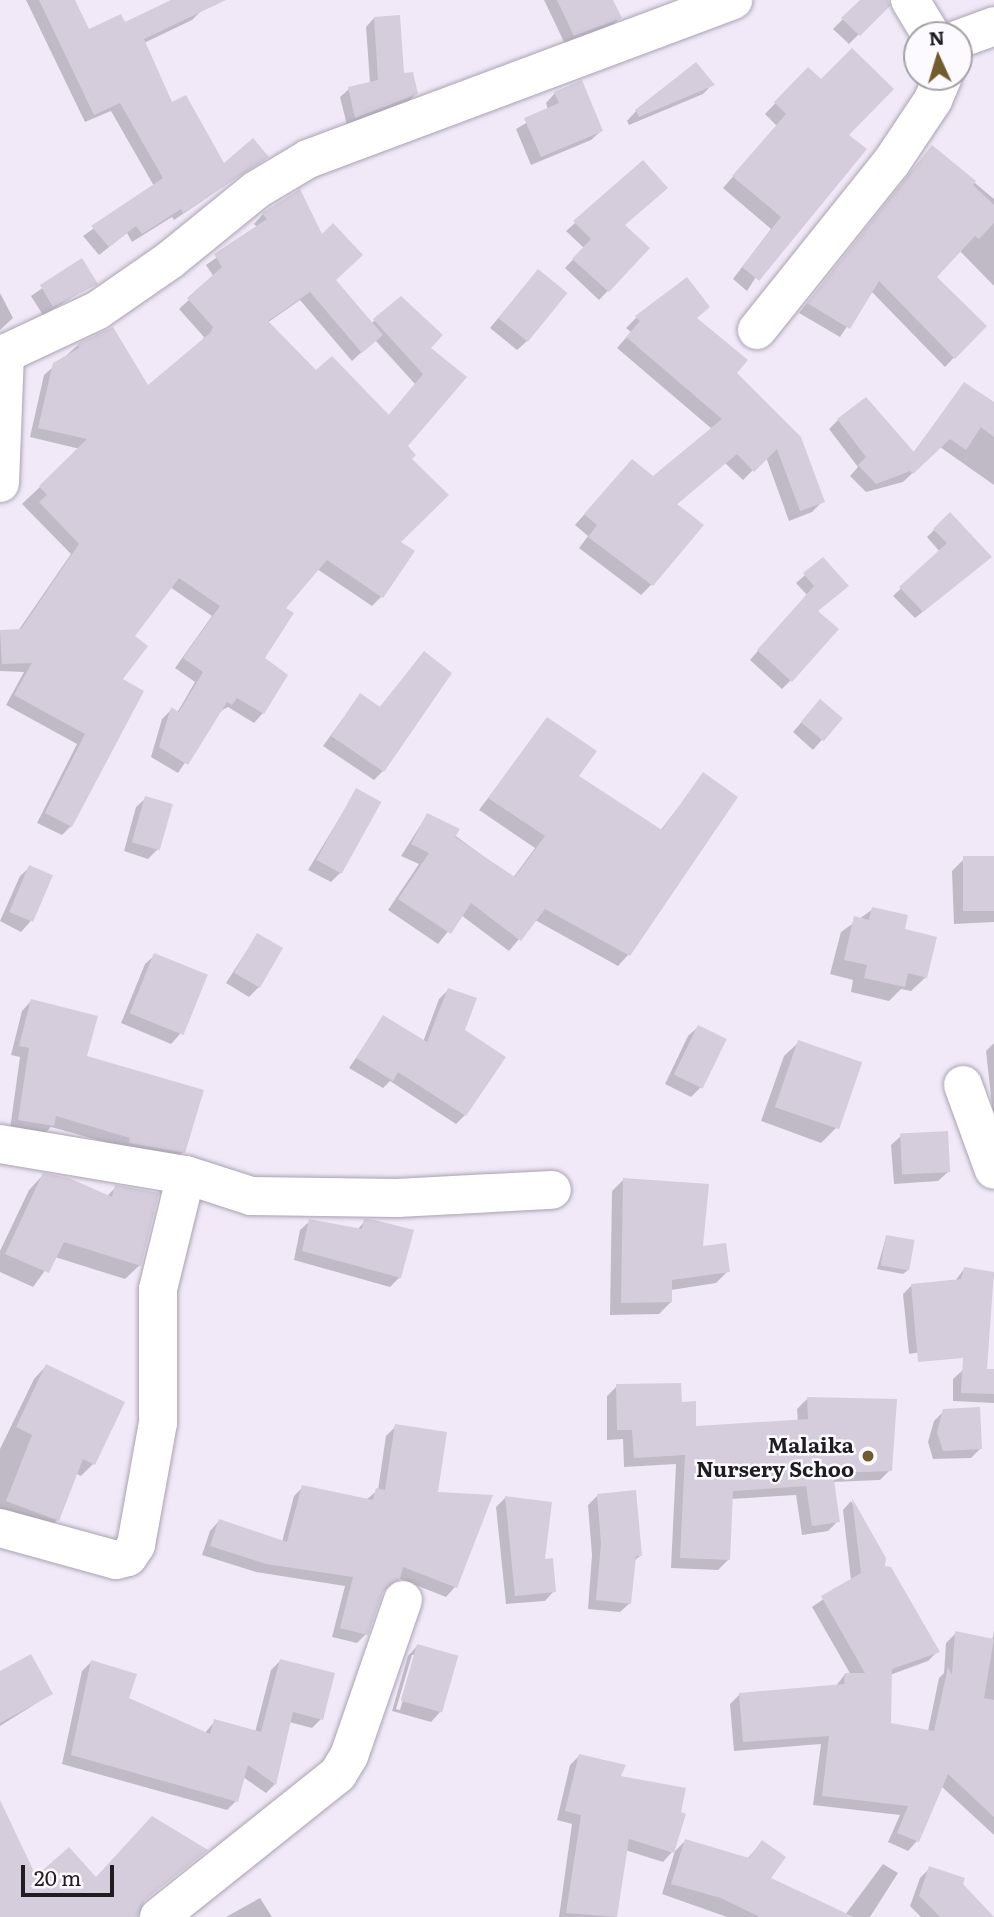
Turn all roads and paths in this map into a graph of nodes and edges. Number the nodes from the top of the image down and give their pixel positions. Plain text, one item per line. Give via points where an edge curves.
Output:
1 (733, 0) edge
2 (910, 0) edge
3 (923, 21) edge
4 (994, 26) edge
5 (973, 34) edge
6 (937, 91) edge
7 (757, 330) dead end
8 (3, 354) edge
9 (0, 483) edge
10 (963, 1085) dead end
11 (0, 1144) edge
12 (994, 1170) edge
13 (186, 1175) junction
14 (552, 1190) dead end
15 (0, 1528) edge
16 (403, 1600) dead end
17 (159, 1917) edge

1 - 8 street via 308,159 256,190 98,310
2 - 3 street
4 - 5 street
6 - 7 street via 891,163
8 - 9 street
10 - 12 street
11 - 13 street
13 - 14 street via 251,1196 397,1198
13 - 15 street via 158,1289 158,1423 136,1545 128,1557 116,1560
16 - 17 street via 349,1756 338,1774

